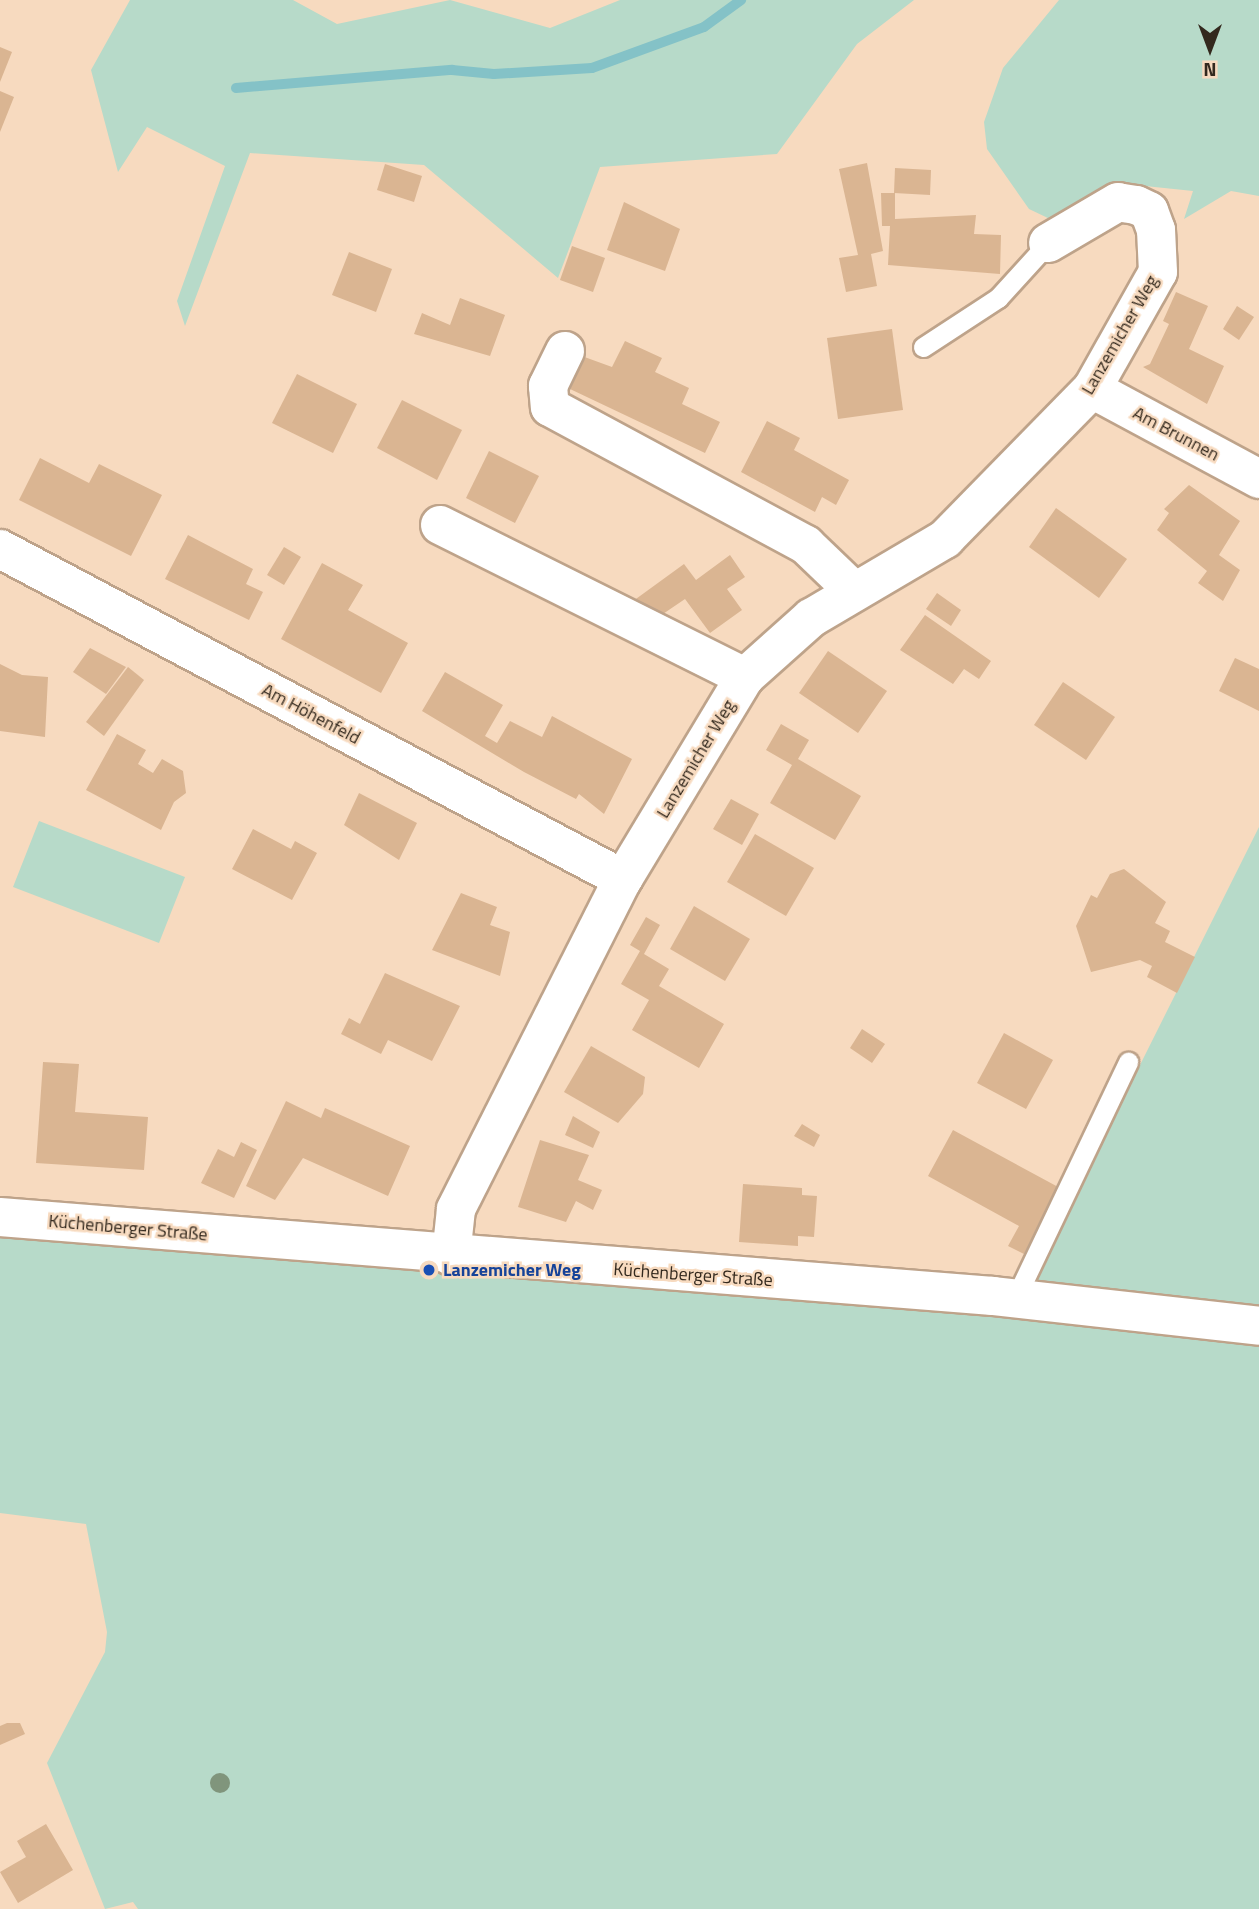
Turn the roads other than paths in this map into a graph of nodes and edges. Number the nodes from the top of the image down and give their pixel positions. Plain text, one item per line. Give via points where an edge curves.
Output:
1 (1048, 243) joint
2 (923, 347) dead end
3 (565, 351) dead end
4 (1092, 389) junction
5 (1259, 479) edge
6 (440, 525) dead end
7 (0, 549) edge
8 (853, 590) junction
9 (745, 677) junction
10 (623, 879) junction
11 (1128, 1062) dead end
12 (0, 1217) edge
13 (451, 1256) junction
14 (1015, 1299) junction
15 (1259, 1326) edge

1 - 2 lane via 998,298
1 - 4 street, Lanzemicher Weg via 1118,202 1149,211 1156,230 1158,272
3 - 8 street via 548,386 550,407 806,545
4 - 5 street, Am Brunnen
4 - 8 street, Lanzemicher Weg via 945,539
6 - 9 street
7 - 10 street, Am Höhenfeld
8 - 9 street, Lanzemicher Weg
9 - 10 street, Lanzemicher Weg
10 - 13 street, Lanzemicher Weg via 456,1209
11 - 14 lane
12 - 13 street, Küchenberger Straße
13 - 14 street, Küchenberger Straße
14 - 15 street, Küchenberger Straße

